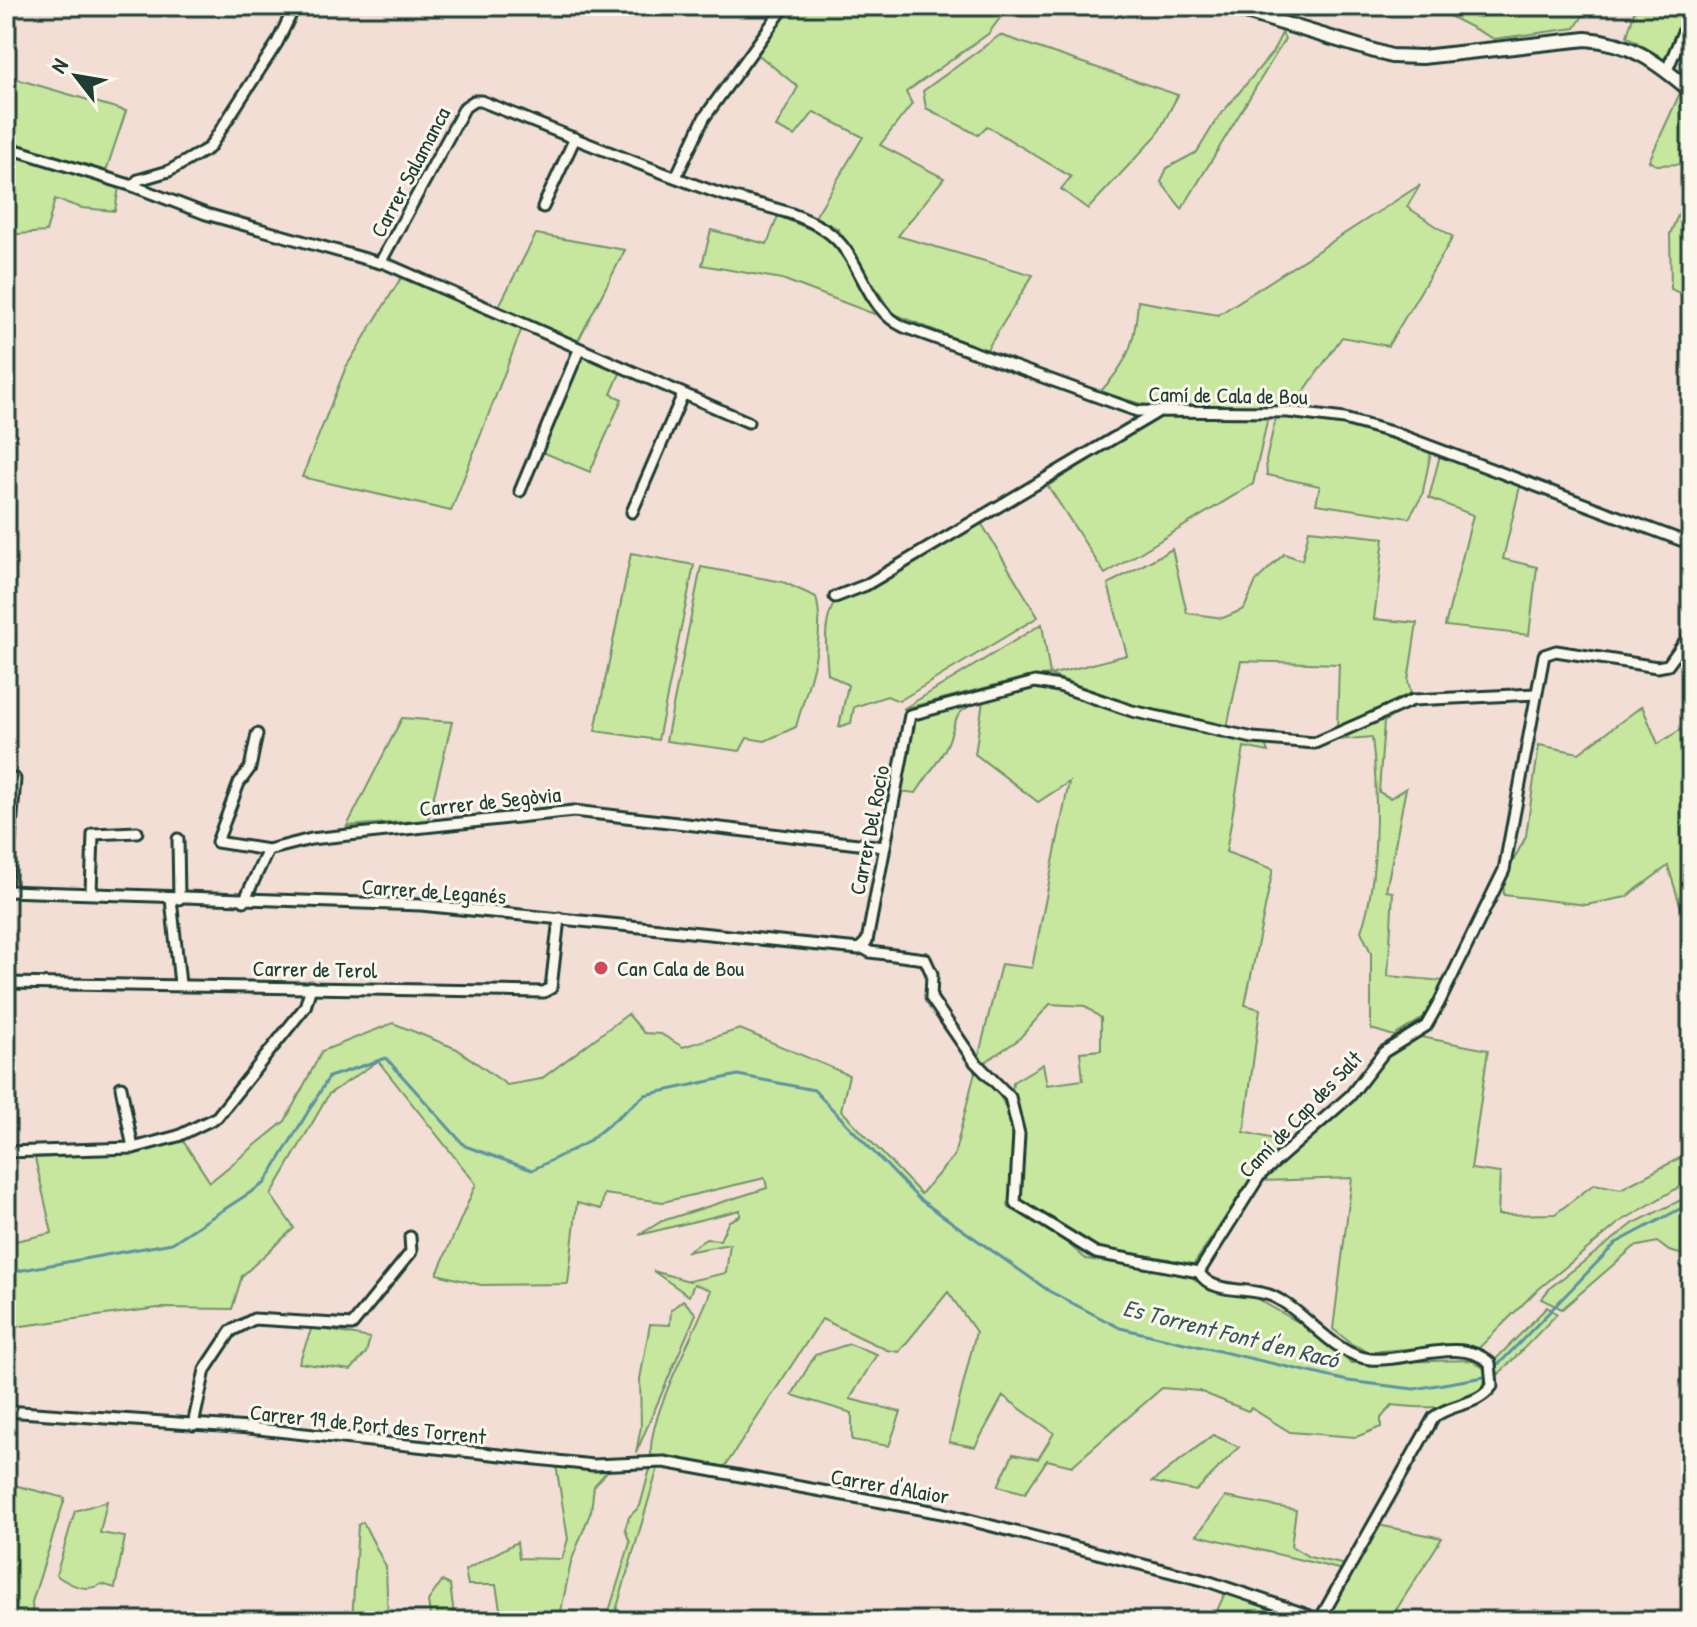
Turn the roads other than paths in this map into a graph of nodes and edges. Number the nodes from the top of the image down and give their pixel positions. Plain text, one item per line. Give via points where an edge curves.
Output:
1 (295, 6) edge
2 (785, 6) edge
3 (1226, 6) edge
4 (1691, 13) edge
5 (1667, 70) junction
6 (1691, 91) edge
7 (575, 138) junction
8 (6, 147) edge
9 (676, 177) junction
10 (133, 186) junction
11 (543, 207) dead end
12 (808, 222) joint
13 (382, 262) junction
14 (579, 350) junction
15 (683, 394) junction
16 (1156, 413) junction
17 (748, 422) dead end
18 (520, 491) dead end
19 (632, 512) dead end
20 (1691, 544) edge
21 (835, 597) dead end
22 (1691, 633) edge
23 (1536, 694) junction
24 (257, 734) dead end
25 (15, 779) dead end
26 (137, 832) dead end
27 (178, 839) dead end
28 (884, 847) junction
29 (268, 850) junction
30 (6, 891) edge
31 (91, 892) junction
32 (175, 899) junction
33 (244, 901) junction
34 (559, 918) junction
35 (861, 948) junction
36 (6, 983) edge
37 (180, 984) junction
38 (311, 987) junction
39 (121, 1087) dead end
40 (133, 1148) junction
41 (6, 1152) edge
42 (410, 1237) dead end
43 (1199, 1272) junction
44 (6, 1411) edge
45 (193, 1425) junction
46 (725, 1474) joint
47 (1312, 1621) edge
48 (1319, 1621) edge

1 - 10 street via 209,148 188,163
2 - 9 street via 704,118
3 - 5 street via 1391,56 1586,39 1638,50
4 - 5 street
5 - 6 street
7 - 9 street, Carrer Salamanca
7 - 11 street
7 - 13 street, Carrer Salamanca via 481,101 468,103
8 - 10 street, Carrer Salamanca
9 - 12 street, Carrer Salamanca
10 - 13 street, Carrer Salamanca via 206,214
12 - 16 street, Camí de Cala de Bou via 840,242 887,319 1121,406
13 - 14 street
14 - 15 street
14 - 18 street
15 - 17 street
15 - 19 street
16 - 20 street, Camí de Cala de Bou via 1288,412 1344,419 1395,433
16 - 21 street via 866,585
22 - 23 street, Camí de Cap des Salt via 1668,665 1657,667 1549,651
23 - 28 street, Carrer Del Rocio via 1413,700 1315,743 1253,738 1035,682 910,715
23 - 43 street, Camí de Cap des Salt via 1504,870 1433,1015 1426,1026 1384,1052 1350,1096 1260,1175
24 - 29 street, Carrer de Segòvia via 250,768 217,842
25 - 30 street
26 - 31 street via 93,834
27 - 32 street
28 - 29 street, Carrer de Segòvia via 574,811 326,837
28 - 35 street, Carrer Del Rocio
29 - 33 street
30 - 31 street, Carrer de Leganés
31 - 32 street, Carrer de Leganés
32 - 33 street, Carrer de Leganés
32 - 37 street
33 - 34 street, Carrer de Leganés via 421,905
34 - 35 street, Carrer de Leganés
34 - 38 street, Carrer de Terol via 551,988 544,992
35 - 43 street, Carrer de Leganés via 925,959 932,974 931,998 975,1062 1010,1097 1019,1134 1014,1188 1021,1210 1096,1253
36 - 37 street, Carrer de Terol
37 - 38 street, Carrer de Terol
38 - 40 street via 305,1007 217,1117 178,1136
39 - 40 street
40 - 41 street
42 - 45 street via 411,1252 352,1325 254,1319 231,1331 205,1370
43 - 48 street via 1213,1286 1273,1297 1353,1355 1372,1359 1456,1351 1490,1363 1492,1386 1474,1403 1434,1417
44 - 45 street, Carrer 19 de Port des Torrent
45 - 46 street, Carrer 19 de Port des Torrent via 593,1465 664,1462
46 - 47 street, Carrer d'Alaior via 942,1513 1210,1582 1308,1615

